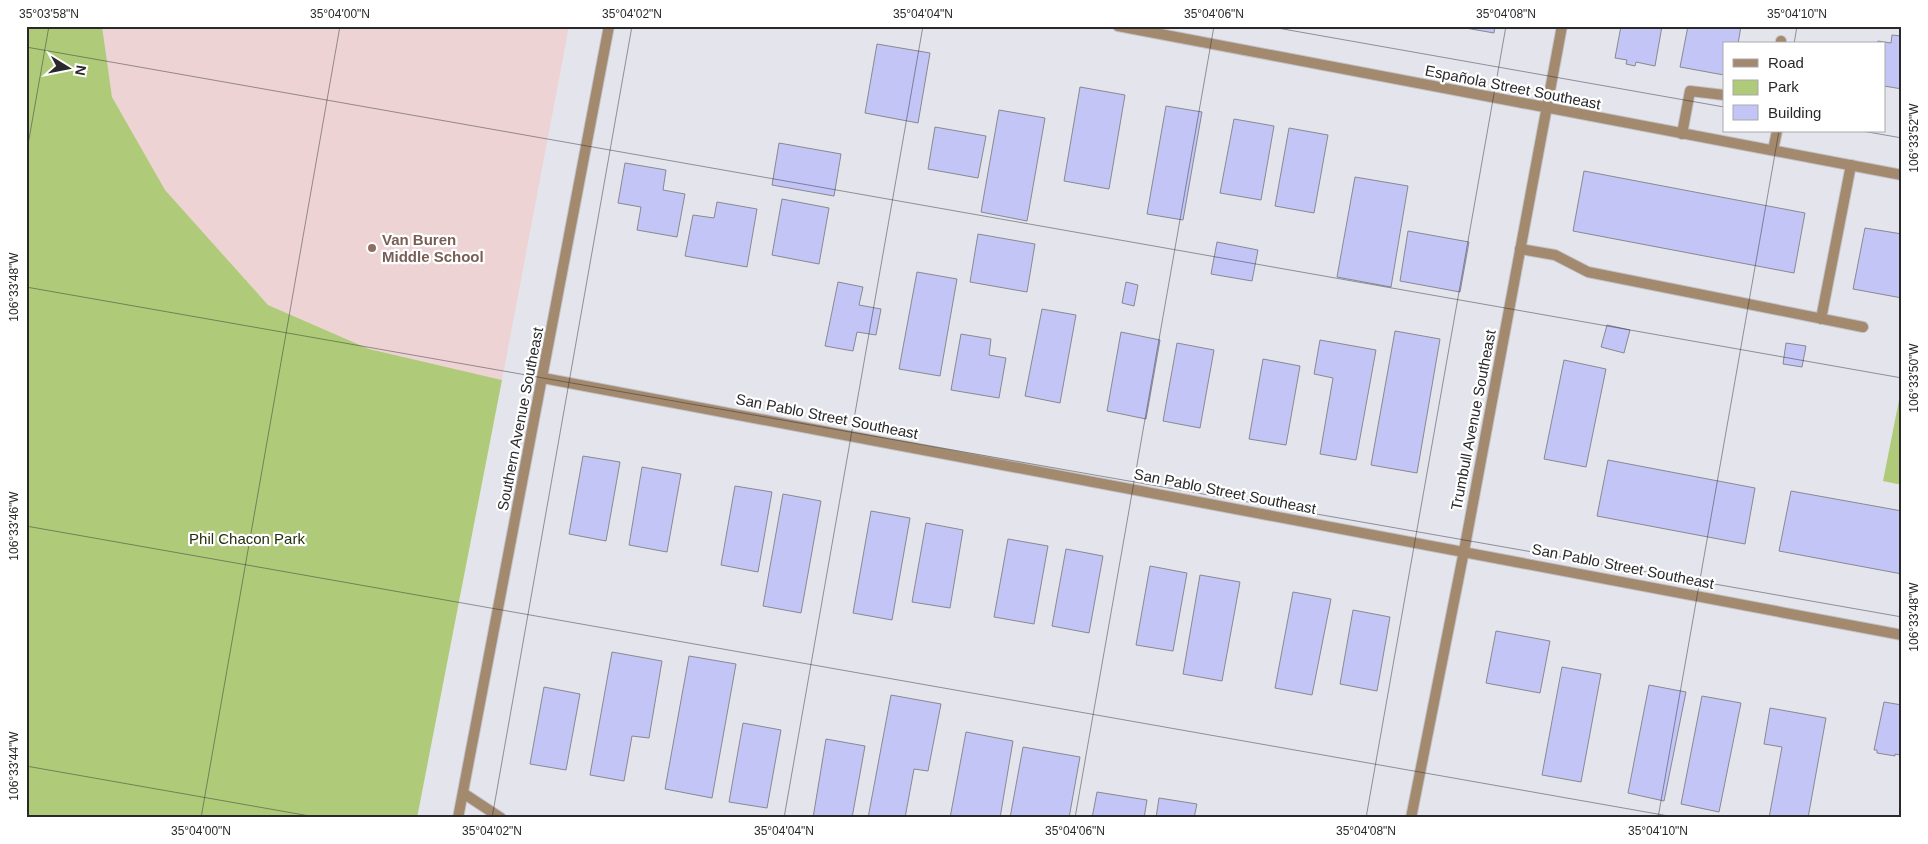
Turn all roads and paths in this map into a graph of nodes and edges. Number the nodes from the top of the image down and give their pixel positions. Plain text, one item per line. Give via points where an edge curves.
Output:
1 (609, 26) edge
2 (1118, 26) edge
3 (1562, 26) edge
4 (1723, 95) edge
5 (1546, 108) junction
6 (1777, 132) edge
7 (1682, 134) junction
8 (1773, 150) junction
9 (1851, 165) junction
10 (1902, 175) edge
11 (1520, 249) junction
12 (1821, 319) junction
13 (1863, 327) dead end
14 (543, 378) junction
15 (1464, 551) junction
16 (1902, 635) edge
17 (463, 793) junction
18 (458, 818) edge
19 (501, 818) edge
20 (1411, 818) edge

1 - 14 street, Southern Avenue Southeast
2 - 5 street, Española Street Southeast
3 - 5 street, Trumbull Avenue Southeast
4 - 7 street via 1690,91
5 - 7 street, Española Street Southeast
5 - 11 street, Trumbull Avenue Southeast
6 - 8 street
7 - 8 street, Española Street Southeast
8 - 9 street, Española Street Southeast
9 - 10 street, Española Street Southeast
9 - 12 street
11 - 12 street via 1555,255 1588,272
11 - 15 street, Trumbull Avenue Southeast
12 - 13 street
14 - 15 street, San Pablo Street Southeast
14 - 17 street, Southern Avenue Southeast
15 - 16 street, San Pablo Street Southeast
15 - 20 street, Trumbull Avenue Southeast
17 - 18 street, Southern Avenue Southeast
17 - 19 street

